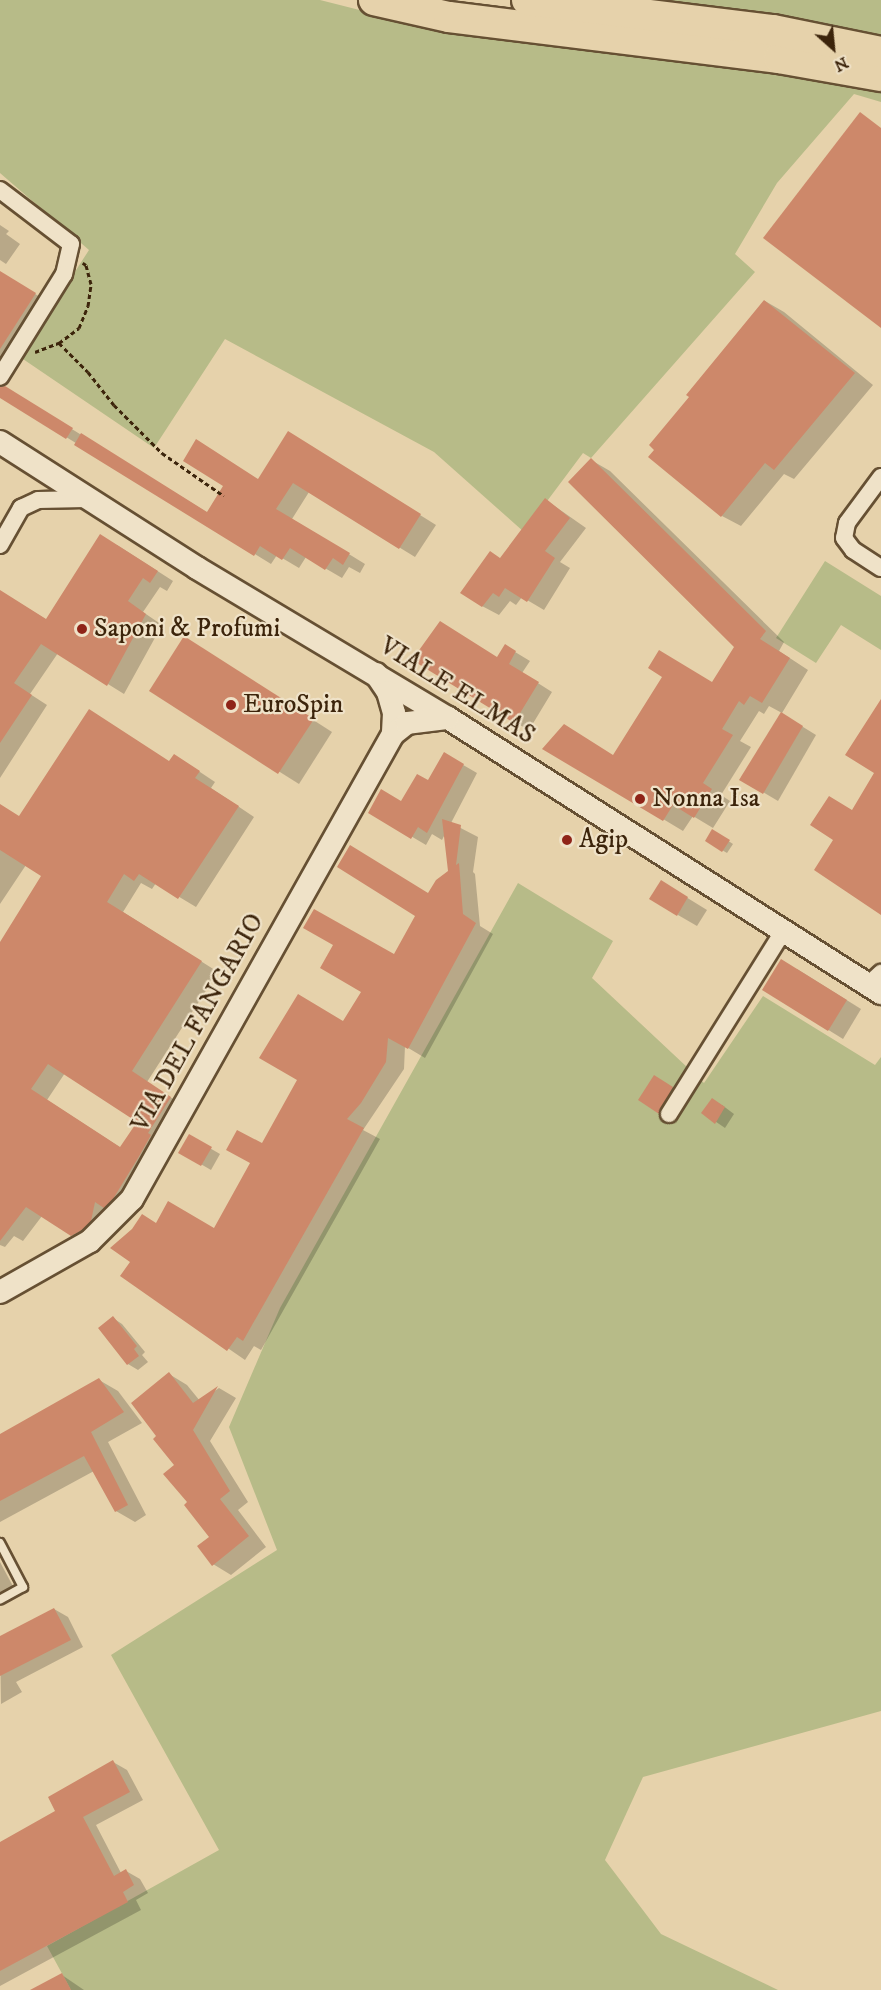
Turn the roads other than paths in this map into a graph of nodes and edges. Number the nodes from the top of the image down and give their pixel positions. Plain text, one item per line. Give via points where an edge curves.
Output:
1 (374, 0) edge
2 (527, 0) edge
3 (881, 52) edge
4 (881, 76) edge
5 (0, 190) edge
6 (0, 377) edge
7 (0, 442) edge
8 (881, 477) edge
9 (87, 500) junction
10 (0, 545) edge
11 (881, 568) edge
12 (375, 673) junction
13 (448, 718) junction
14 (393, 734) junction
15 (784, 930) junction
16 (877, 983) edge
17 (669, 1114) dead end
18 (0, 1292) edge
19 (0, 1543) edge
20 (0, 1600) edge

1 - 4 highway via 449,17 779,58
2 - 3 highway via 773,30
5 - 6 street via 71,244 64,274
7 - 9 main road, VIALE ELMAS
8 - 11 street via 846,523 844,538 853,550
9 - 10 street via 38,500 21,508
9 - 12 main road, VIALE ELMAS
12 - 13 main road, VIALE ELMAS
12 - 14 main road via 388,692 394,713
13 - 14 main road via 407,723
13 - 15 main road, VIALE ELMAS
14 - 18 main road, VIA DEL FANGARIO via 132,1199 90,1241
15 - 16 main road, VIALE ELMAS
15 - 17 street
19 - 20 lane via 23,1587

